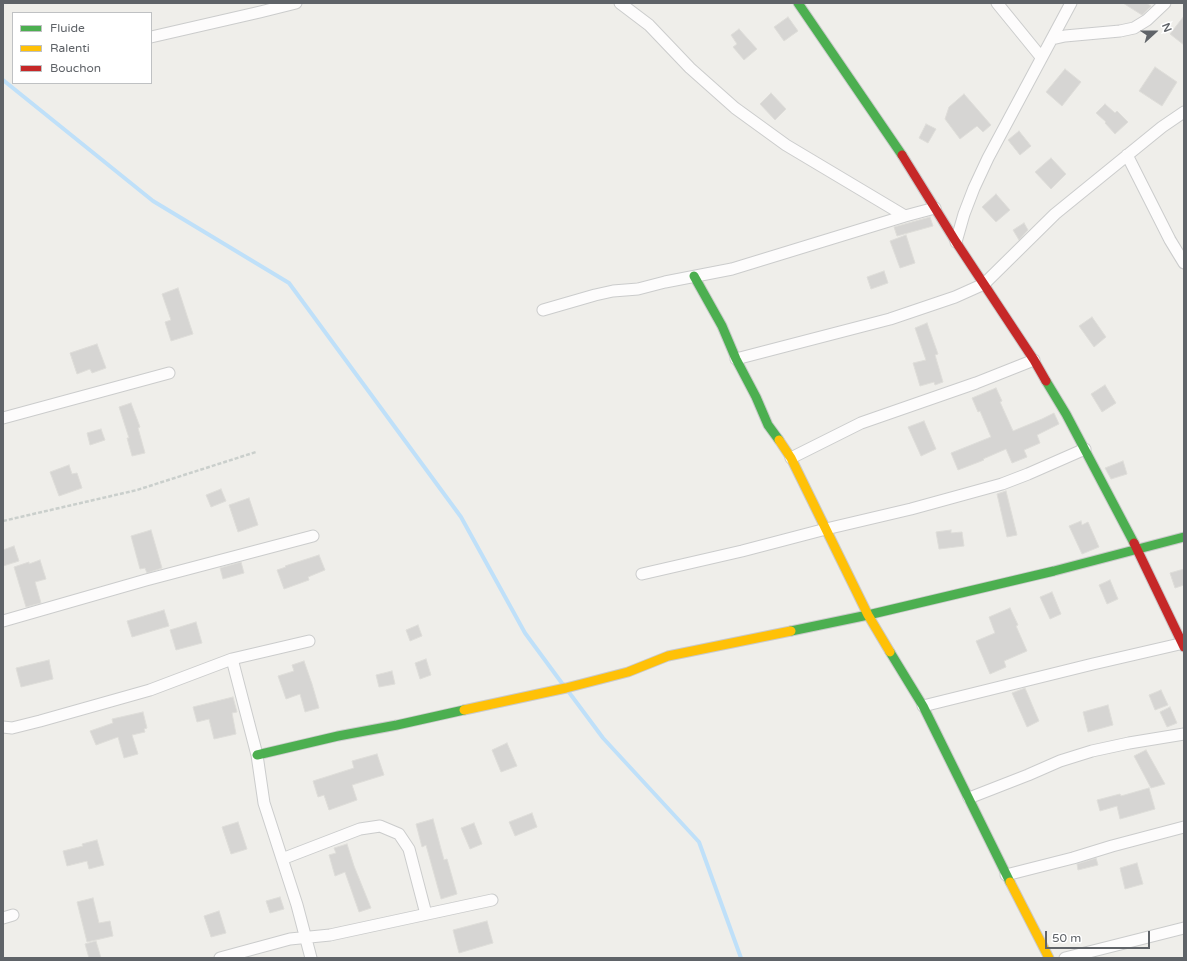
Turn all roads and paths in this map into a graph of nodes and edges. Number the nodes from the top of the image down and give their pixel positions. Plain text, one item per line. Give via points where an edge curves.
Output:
1 (296, 3) edge
2 (620, 3) edge
3 (798, 3) edge
4 (997, 3) edge
5 (1071, 3) edge
6 (1165, 3) edge
7 (152, 37) edge
8 (1052, 39) junction
9 (1041, 57) junction
10 (1184, 112) edge
11 (1127, 156) junction
12 (935, 208) junction
13 (905, 216) junction
14 (956, 242) junction
15 (1184, 263) edge
16 (694, 276) junction
17 (984, 284) junction
18 (543, 310) dead end
19 (736, 359) junction
20 (1034, 360) junction
21 (169, 373) dead end
22 (3, 418) edge
23 (1084, 449) junction
24 (256, 452) dead end
25 (791, 458) junction
26 (3, 521) edge
27 (826, 529) junction
28 (313, 536) dead end
29 (1184, 537) edge
30 (1137, 548) junction
31 (642, 574) dead end
32 (868, 615) junction
33 (3, 622) edge
34 (309, 640) dead end
35 (1183, 644) edge
36 (232, 659) junction
37 (923, 706) junction
38 (3, 727) edge
39 (1184, 734) edge
40 (257, 755) junction
41 (969, 798) junction
42 (1184, 827) edge
43 (282, 859) junction
44 (1006, 875) junction
45 (492, 900) dead end
46 (426, 914) junction
47 (1184, 928) edge
48 (305, 938) junction
49 (220, 958) edge
50 (311, 958) edge
51 (1049, 958) edge
52 (1065, 958) edge

1 - 7 street
2 - 13 street via 649,25 690,68 735,108 786,145
3 - 12 street
4 - 9 street
5 - 8 street
6 - 8 street via 1134,28
8 - 9 street
9 - 14 street via 974,188
10 - 11 street
11 - 15 street
11 - 17 street via 1055,214
12 - 13 street
12 - 14 street
13 - 16 street via 732,269
14 - 17 street
16 - 18 street via 638,289 595,294
16 - 19 street via 722,326
17 - 19 street via 955,297 890,319
17 - 20 street
19 - 25 street via 768,424
20 - 23 street
20 - 25 street via 861,423
21 - 22 street
23 - 27 street via 1002,484
23 - 30 street
24 - 26 path via 137,490
25 - 27 street
27 - 31 street
27 - 32 street
28 - 33 street via 146,580
29 - 30 street
30 - 32 street via 1054,571
30 - 35 street
32 - 37 street
32 - 40 street via 668,656 628,672 566,688
34 - 36 street
35 - 37 street
36 - 38 street via 150,690 40,722 12,728
36 - 40 street
37 - 41 street
39 - 41 street via 1092,751 1060,761
40 - 43 street via 264,803
41 - 44 street
42 - 44 street
43 - 46 street via 360,829 380,826 399,834 409,849
43 - 48 street
44 - 51 street
45 - 46 street
46 - 48 street via 330,936
47 - 52 street
48 - 49 street via 290,939
48 - 50 street

